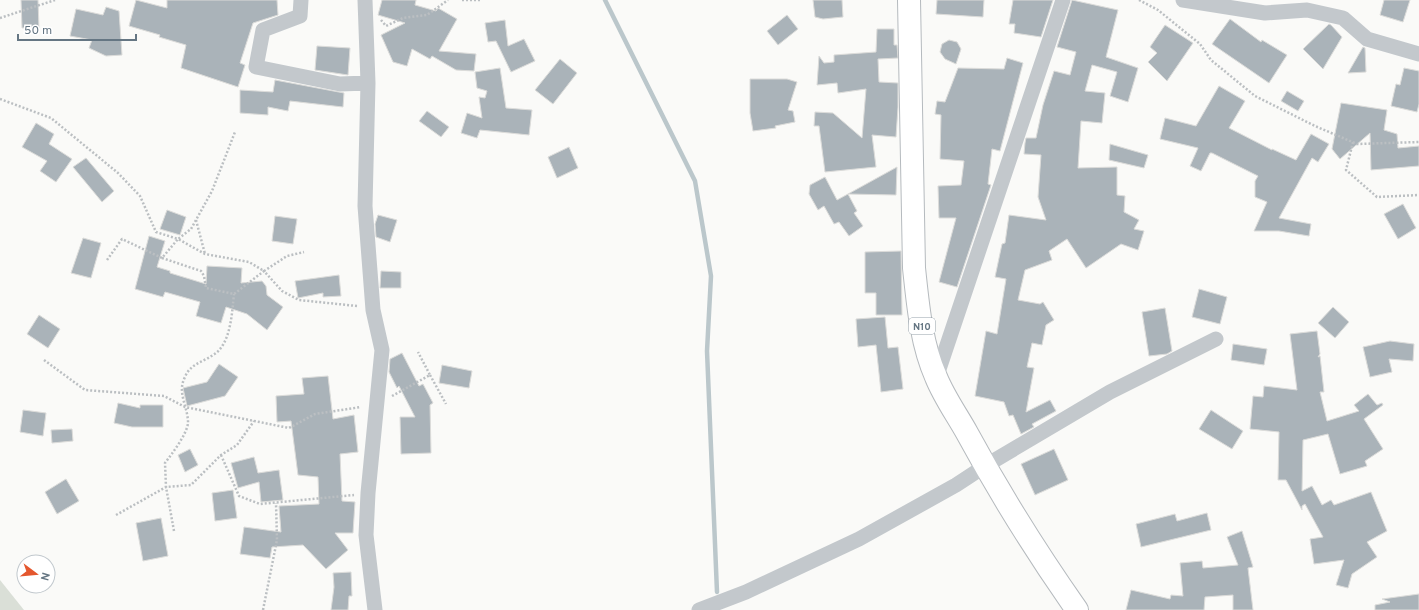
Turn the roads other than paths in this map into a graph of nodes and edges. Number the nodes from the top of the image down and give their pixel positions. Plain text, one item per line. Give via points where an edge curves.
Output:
1 (301, 0) edge
2 (909, 0) edge
3 (1063, 0) edge
4 (1183, 0) edge
5 (365, 1) edge
6 (1419, 54) edge
7 (368, 83) junction
8 (1216, 339) dead end
9 (936, 378) junction
10 (985, 466) junction
11 (375, 610) edge
12 (698, 610) edge
13 (1077, 610) edge

1 - 7 street via 300,16 263,30 256,67 340,84
2 - 9 main road, N10 via 914,268 925,344
3 - 9 street
4 - 6 street via 1265,13 1307,10 1343,18 1367,39
5 - 7 street
7 - 11 street via 365,206 373,310 382,350 366,535
8 - 10 street via 1110,392
9 - 10 main road, N10
10 - 12 street via 860,539 746,592
10 - 13 main road, N10

